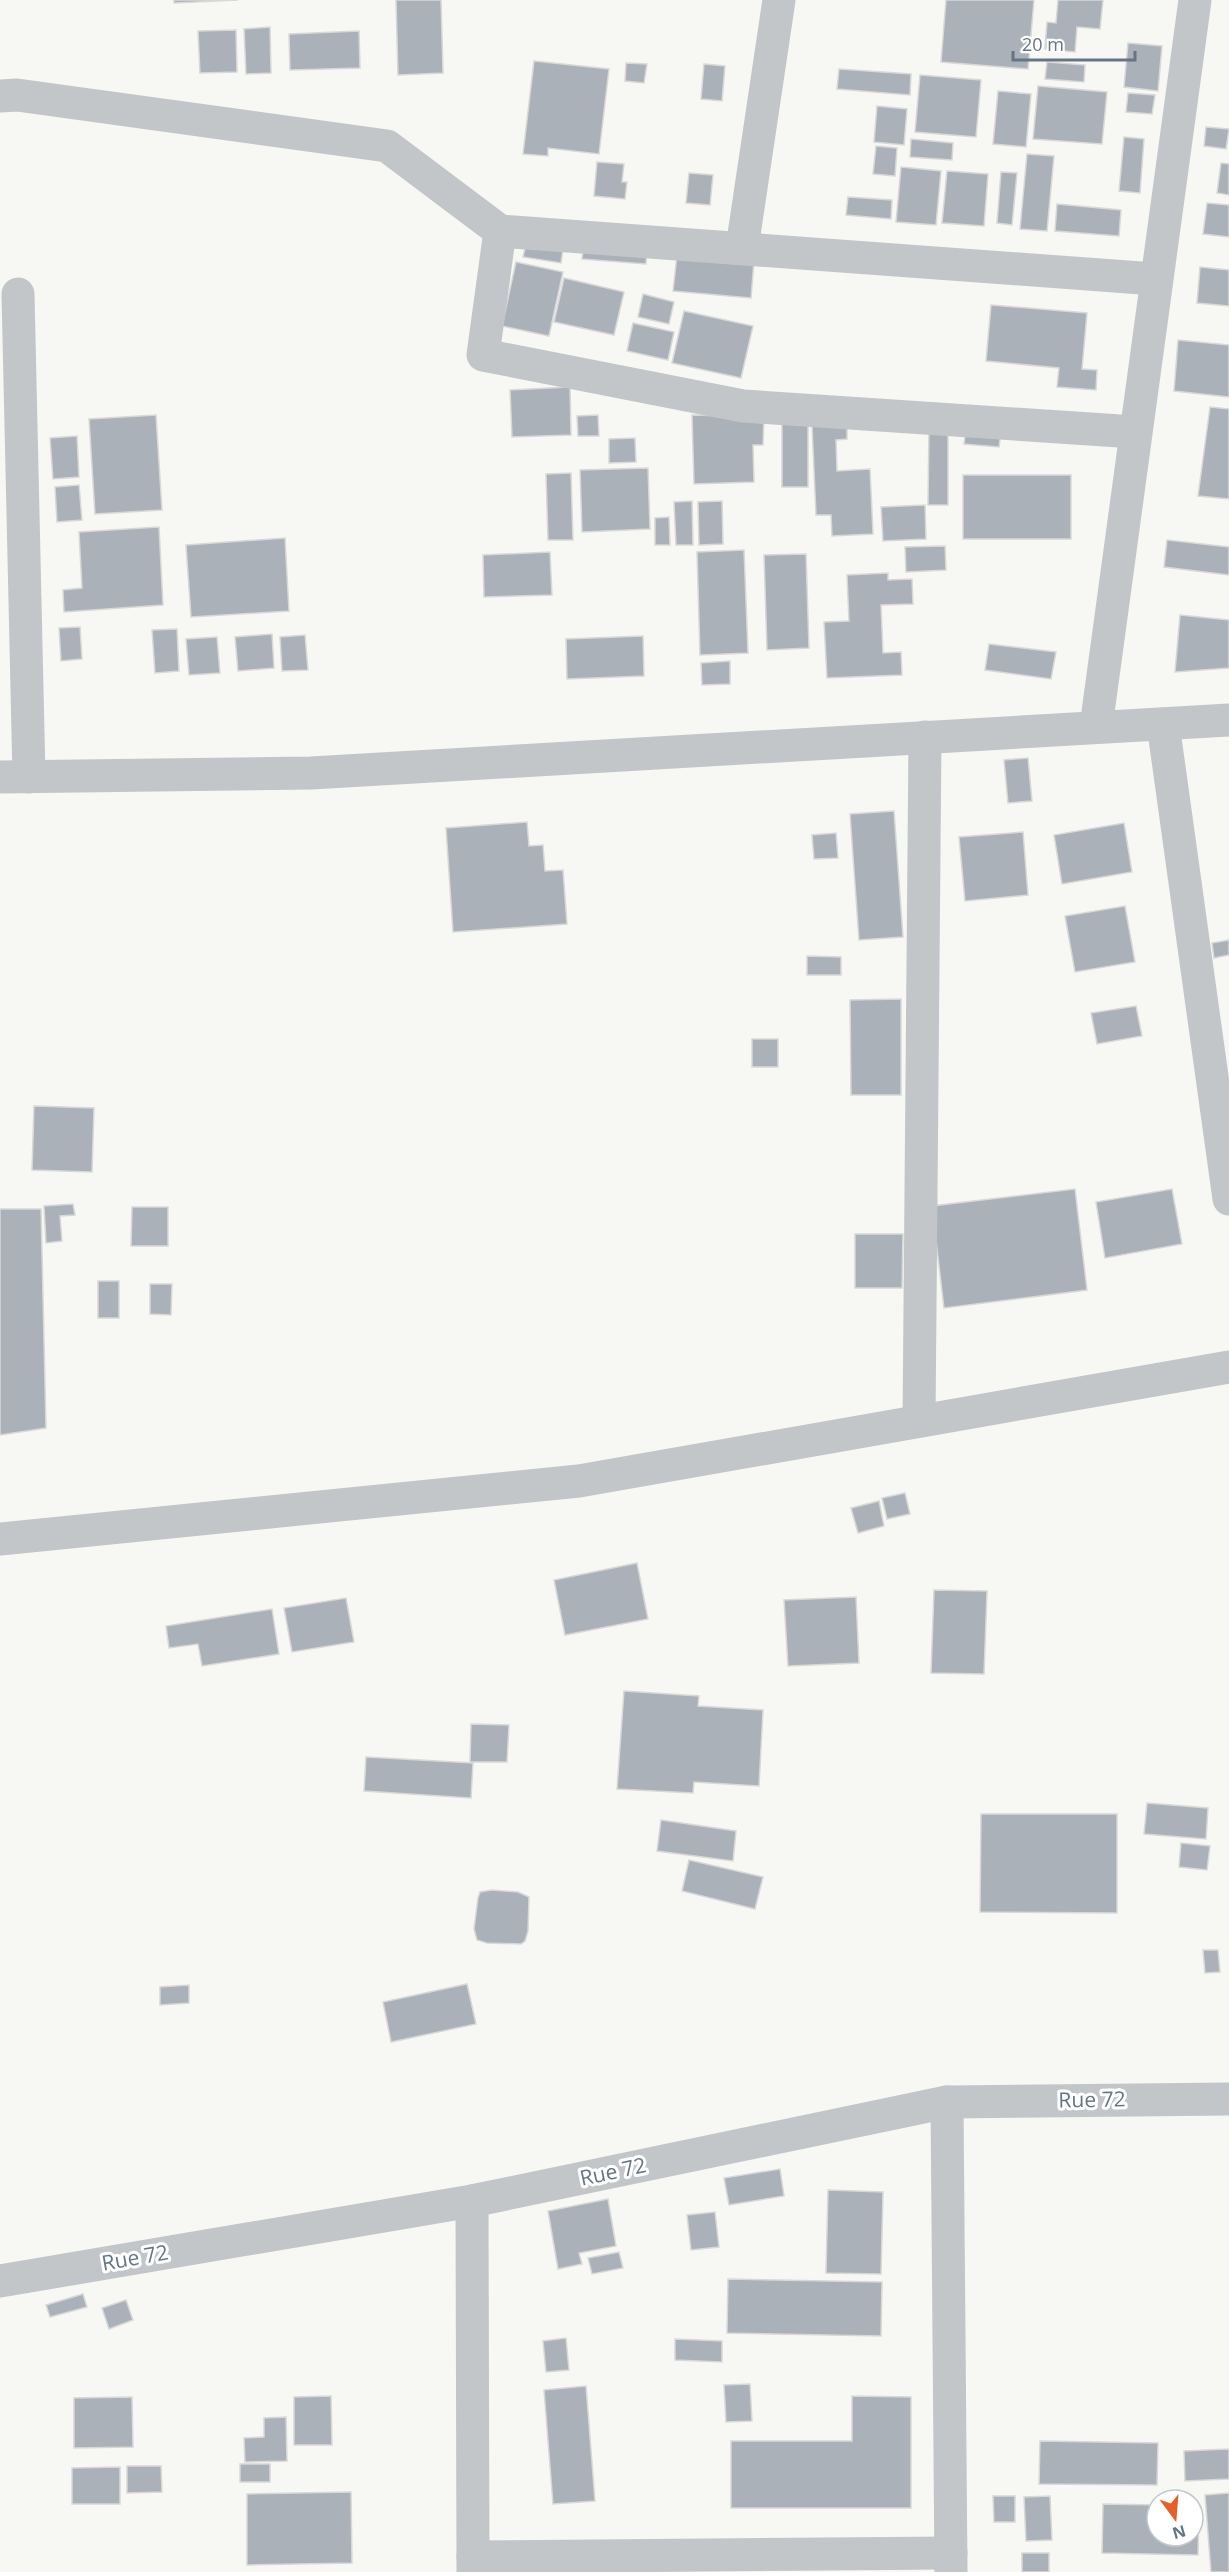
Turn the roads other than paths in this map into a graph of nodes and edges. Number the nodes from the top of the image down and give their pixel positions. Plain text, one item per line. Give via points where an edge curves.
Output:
1 (779, 0) edge
2 (1195, 0) edge
3 (0, 96) edge
4 (500, 231) junction
5 (742, 249) junction
6 (1155, 279) junction
7 (18, 294) dead end
8 (1135, 432) junction
9 (1229, 720) edge
10 (1163, 724) junction
11 (1096, 727) junction
12 (925, 737) junction
13 (14, 777) edge
14 (1229, 1199) edge
15 (1229, 1367) edge
16 (919, 1421) junction
17 (0, 1539) edge
18 (1229, 2099) edge
19 (947, 2102) junction
20 (472, 2201) junction
21 (0, 2282) edge
22 (951, 2563) edge
23 (473, 2565) edge

1 - 5 street
2 - 6 street
3 - 4 street via 18,95 387,146
4 - 5 street
4 - 8 street via 483,356 743,406
5 - 6 street
6 - 8 street
7 - 13 street
8 - 11 street
9 - 10 street
10 - 11 street
10 - 14 street
11 - 12 street
12 - 13 street via 311,773
12 - 16 street
15 - 16 street
16 - 17 street via 579,1481
18 - 19 street, Rue 72
19 - 20 street, Rue 72
19 - 22 street
20 - 21 street, Rue 72
20 - 23 street
22 - 23 street

